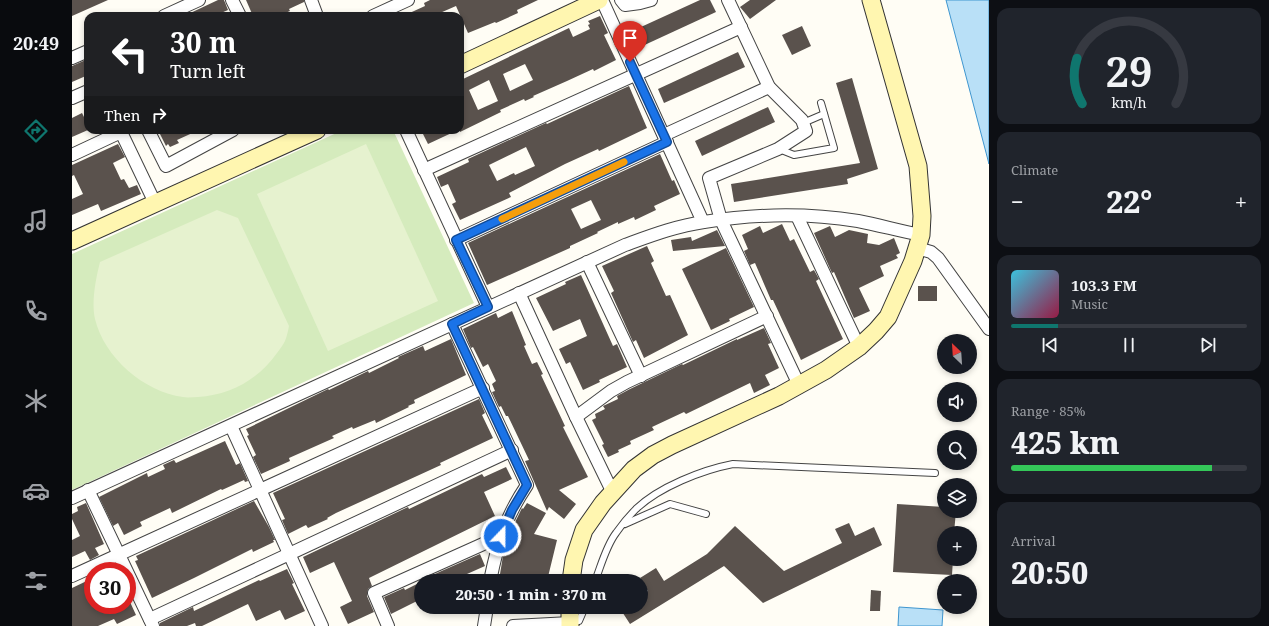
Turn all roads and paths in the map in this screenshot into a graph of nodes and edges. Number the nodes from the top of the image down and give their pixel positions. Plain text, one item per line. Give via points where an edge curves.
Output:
1 (199, 0) edge
2 (232, 0) edge
3 (408, 0) edge
4 (600, 0) edge
5 (621, 0) edge
6 (651, 0) edge
7 (728, 0) edge
8 (871, 0) edge
9 (174, 12) edge
10 (238, 12) edge
11 (382, 12) edge
12 (741, 27) junction
13 (84, 53) edge
14 (72, 58) edge
15 (464, 63) edge
16 (636, 74) junction
17 (769, 87) junction
18 (84, 93) edge
19 (72, 98) edge
20 (821, 103) dead end
21 (824, 114) junction
22 (803, 123) junction
23 (117, 134) edge
24 (122, 134) edge
25 (150, 134) edge
26 (226, 134) edge
27 (309, 134) edge
28 (408, 134) edge
29 (665, 139) junction
30 (778, 149) junction
31 (72, 155) edge
32 (424, 170) junction
33 (155, 204) junction
34 (797, 216) junction
35 (721, 220) junction
36 (703, 222) junction
37 (456, 240) junction
38 (72, 241) edge
39 (919, 242) junction
40 (587, 262) junction
41 (519, 293) junction
42 (488, 307) junction
43 (767, 316) junction
44 (452, 324) junction
45 (989, 329) edge
46 (859, 347) junction
47 (641, 376) junction
48 (799, 385) junction
49 (483, 388) junction
50 (576, 417) junction
51 (231, 426) junction
52 (512, 450) junction
53 (935, 473) dead end
54 (88, 490) junction
55 (260, 490) junction
56 (612, 491) junction
57 (72, 498) edge
58 (706, 514) dead end
59 (624, 525) junction
60 (501, 536) junction
61 (119, 554) junction
62 (290, 554) junction
63 (491, 574) edge
64 (572, 574) edge
65 (598, 574) edge
66 (72, 576) edge
67 (486, 614) edge
68 (582, 614) edge
69 (570, 619) edge
70 (152, 622) edge
71 (547, 625) edge
72 (322, 626) edge
73 (388, 626) edge
74 (484, 626) edge
75 (513, 626) edge

1 - 9 street
2 - 10 street
3 - 11 street
4 - 15 street
4 - 16 street
5 - 6 street via 625,5
7 - 12 street
8 - 39 street via 918,166 922,216
12 - 16 street
12 - 17 street
13 - 14 street
16 - 29 street
16 - 32 street
17 - 22 street
17 - 29 street
18 - 19 street
20 - 21 lane
21 - 22 lane
21 - 30 lane via 834,148 794,155
22 - 30 street via 806,131
23 - 31 street
24 - 33 street
25 - 26 street via 166,166
27 - 33 street
28 - 32 street
29 - 36 street
29 - 37 street
30 - 35 street via 710,178
32 - 37 street
33 - 38 street
34 - 35 street
34 - 39 street via 858,221
34 - 46 street
35 - 36 street
35 - 43 street
36 - 40 street via 625,245
37 - 42 street
39 - 45 street via 938,258
39 - 46 street via 888,317
40 - 41 street
40 - 47 street
41 - 42 street
41 - 50 street
42 - 44 street
43 - 47 street
43 - 48 street
44 - 49 street
44 - 51 street
46 - 48 street
47 - 50 street via 611,392
48 - 56 street via 653,455 634,469
49 - 52 street
49 - 55 street
50 - 56 street
51 - 54 street
51 - 55 street
52 - 60 street via 527,485 512,510
52 - 62 street
53 - 59 lane via 733,464 700,472 661,492 636,510
54 - 57 street
54 - 61 street
55 - 61 street
55 - 62 street
56 - 64 street via 584,530
58 - 59 lane via 670,504
59 - 65 lane via 616,534
60 - 63 street
60 - 73 street via 374,593
61 - 66 street
61 - 70 street
62 - 70 street
62 - 72 street
67 - 74 street
68 - 69 lane via 579,621
69 - 71 street
71 - 75 street

